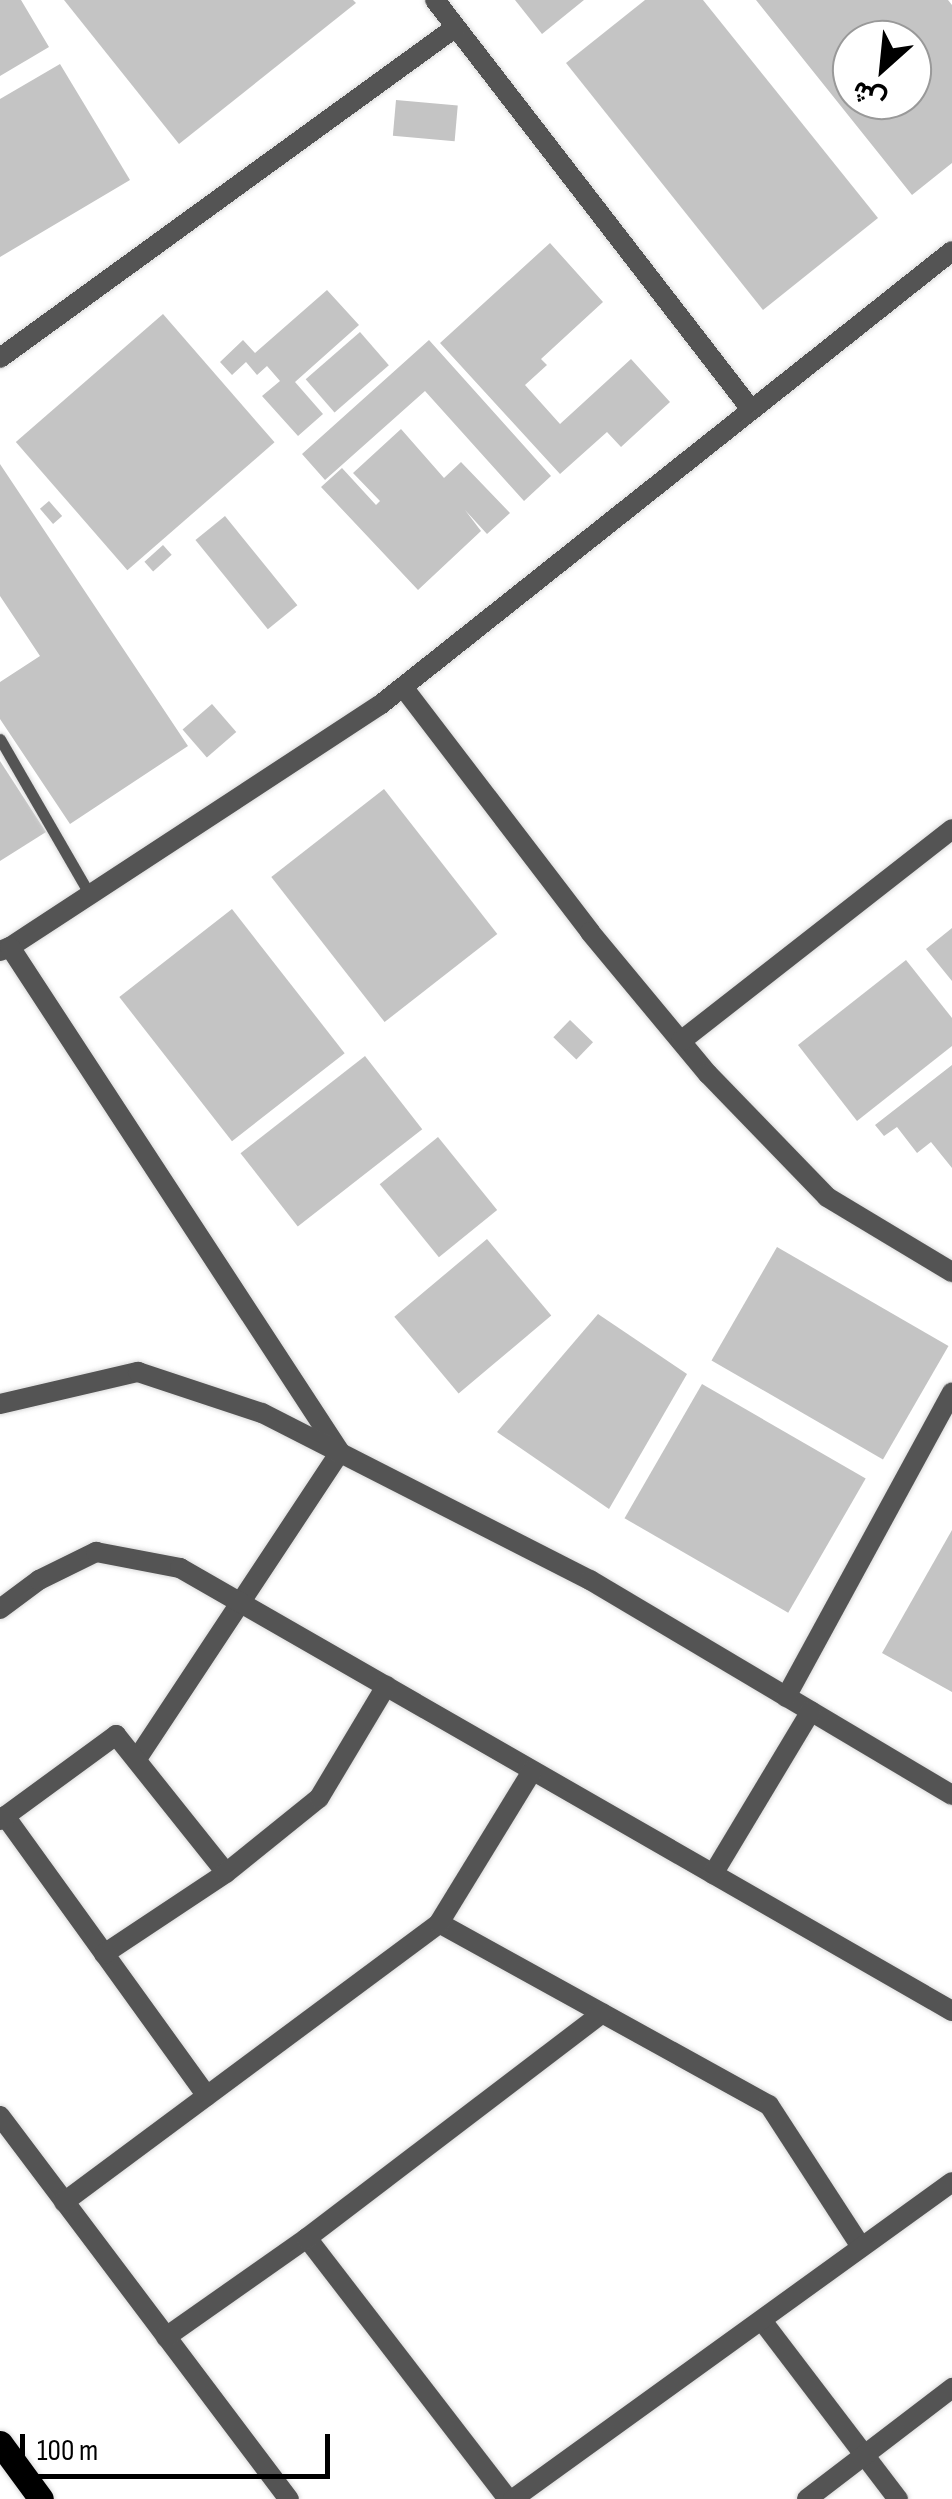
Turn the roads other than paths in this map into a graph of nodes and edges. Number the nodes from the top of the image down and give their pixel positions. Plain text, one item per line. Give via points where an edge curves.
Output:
1 (435, 0) edge
2 (456, 27) junction
3 (952, 250) edge
4 (0, 358) edge
5 (750, 408) junction
6 (402, 687) junction
7 (0, 738) edge
8 (952, 828) edge
9 (90, 895) junction
10 (5, 949) edge
11 (681, 1042) junction
12 (952, 1272) edge
13 (952, 1392) edge
14 (0, 1404) edge
15 (340, 1452) junction
16 (240, 1603) junction
17 (0, 1609) edge
18 (386, 1686) junction
19 (786, 1697) junction
20 (810, 1711) junction
21 (136, 1760) junction
22 (532, 1771) junction
23 (952, 1796) edge
24 (2, 1818) edge
25 (226, 1872) junction
26 (713, 1874) junction
27 (440, 1923) junction
28 (104, 1954) junction
29 (952, 2011) edge
30 (602, 2013) junction
31 (207, 2096) junction
32 (0, 2116) edge
33 (952, 2182) edge
34 (64, 2202) junction
35 (307, 2238) junction
36 (860, 2245) junction
37 (763, 2322) junction
38 (166, 2337) junction
39 (952, 2388) edge
40 (0, 2444) edge
41 (866, 2454) junction
42 (42, 2499) edge
43 (289, 2499) edge
44 (510, 2499) edge
45 (806, 2499) edge
46 (898, 2499) edge

1 - 2 street
2 - 4 street
2 - 5 street
3 - 5 street
5 - 6 street
6 - 9 street
6 - 11 street
7 - 9 lane
8 - 11 street
9 - 10 street
10 - 15 street
11 - 12 street via 828,1198
13 - 19 street
14 - 15 street via 138,1372 262,1413
15 - 16 street
15 - 19 street via 590,1580
16 - 17 street via 180,1568 96,1552 39,1580
16 - 18 street
16 - 21 street
18 - 22 street
18 - 25 street via 319,1798
19 - 20 street
20 - 23 street
20 - 26 street
21 - 24 street via 116,1735
21 - 25 street
22 - 26 street
22 - 27 street
24 - 28 street
25 - 28 street
26 - 29 street
27 - 30 street
27 - 31 street
28 - 31 street
30 - 35 street
30 - 36 street via 769,2105
31 - 34 street
32 - 34 street
33 - 36 street
34 - 38 street
35 - 38 street
35 - 44 street
36 - 37 street
37 - 41 street
37 - 44 street
38 - 43 street
39 - 41 street
40 - 42 main road
41 - 45 street
41 - 46 street

